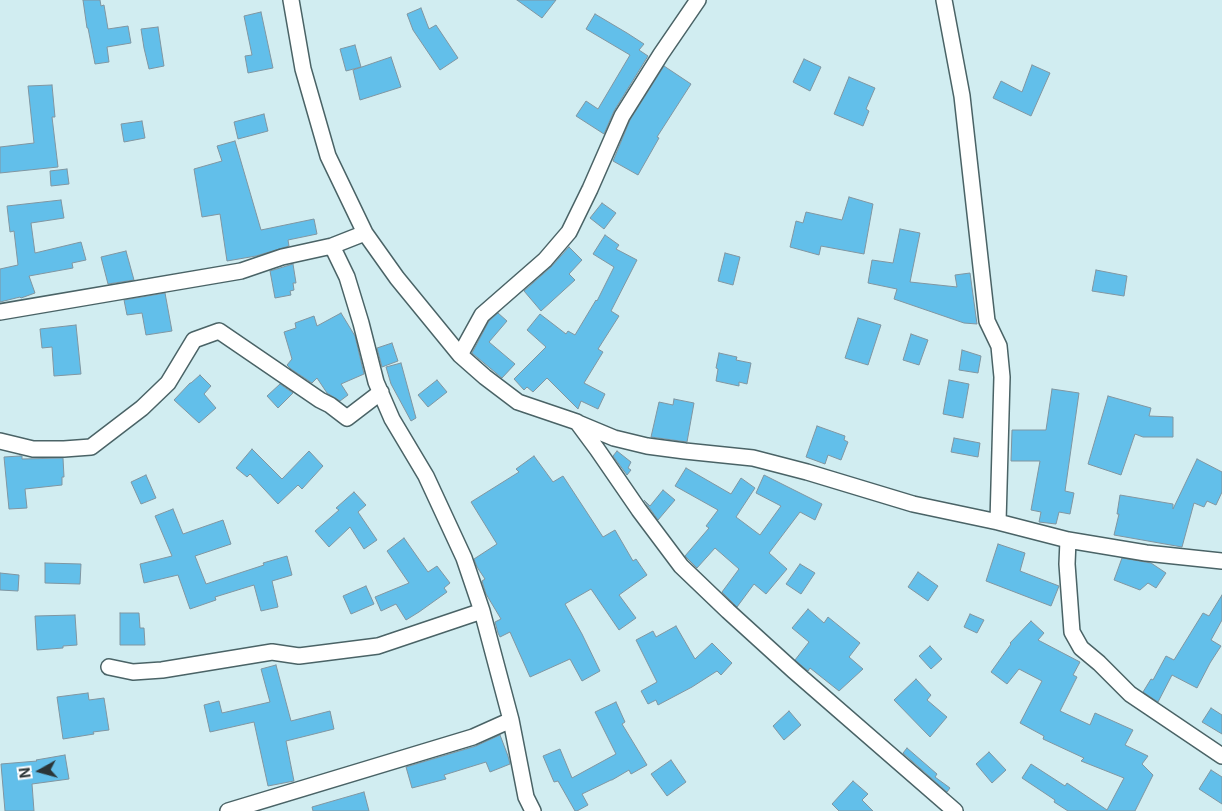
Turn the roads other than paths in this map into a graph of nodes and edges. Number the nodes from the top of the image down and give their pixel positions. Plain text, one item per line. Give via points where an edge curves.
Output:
1 (291, 0) edge
2 (698, 0) edge
3 (944, 0) edge
4 (365, 234) junction
5 (332, 246) junction
6 (0, 312) edge
7 (460, 355) junction
8 (381, 392) junction
9 (577, 422) junction
10 (0, 441) edge
11 (998, 522) junction
12 (1068, 540) junction
13 (1222, 561) edge
14 (482, 612) junction
15 (110, 667) dead end
16 (511, 720) junction
17 (1222, 756) edge
18 (228, 811) edge
19 (533, 811) edge
20 (955, 811) edge

1 - 4 street via 303,70 328,156
2 - 7 street via 622,116 569,232 545,260 482,315
3 - 11 street via 962,96 987,321 999,346 1002,377
4 - 5 street
4 - 7 street
5 - 6 street via 282,257 241,271
5 - 8 street via 347,277
7 - 9 street via 518,402
8 - 10 street via 347,418 219,331 194,340 168,383 142,408 91,447 33,449
8 - 14 street via 392,420 426,476 464,558
9 - 11 street via 614,438 647,446 753,458 913,504
9 - 20 street via 681,566 794,671
11 - 12 street
12 - 13 street
12 - 17 street via 1072,632 1081,648 1130,694
14 - 15 street via 378,646 299,656 272,652 162,670 133,672
14 - 16 street
16 - 18 street via 473,737
16 - 19 street via 526,797

